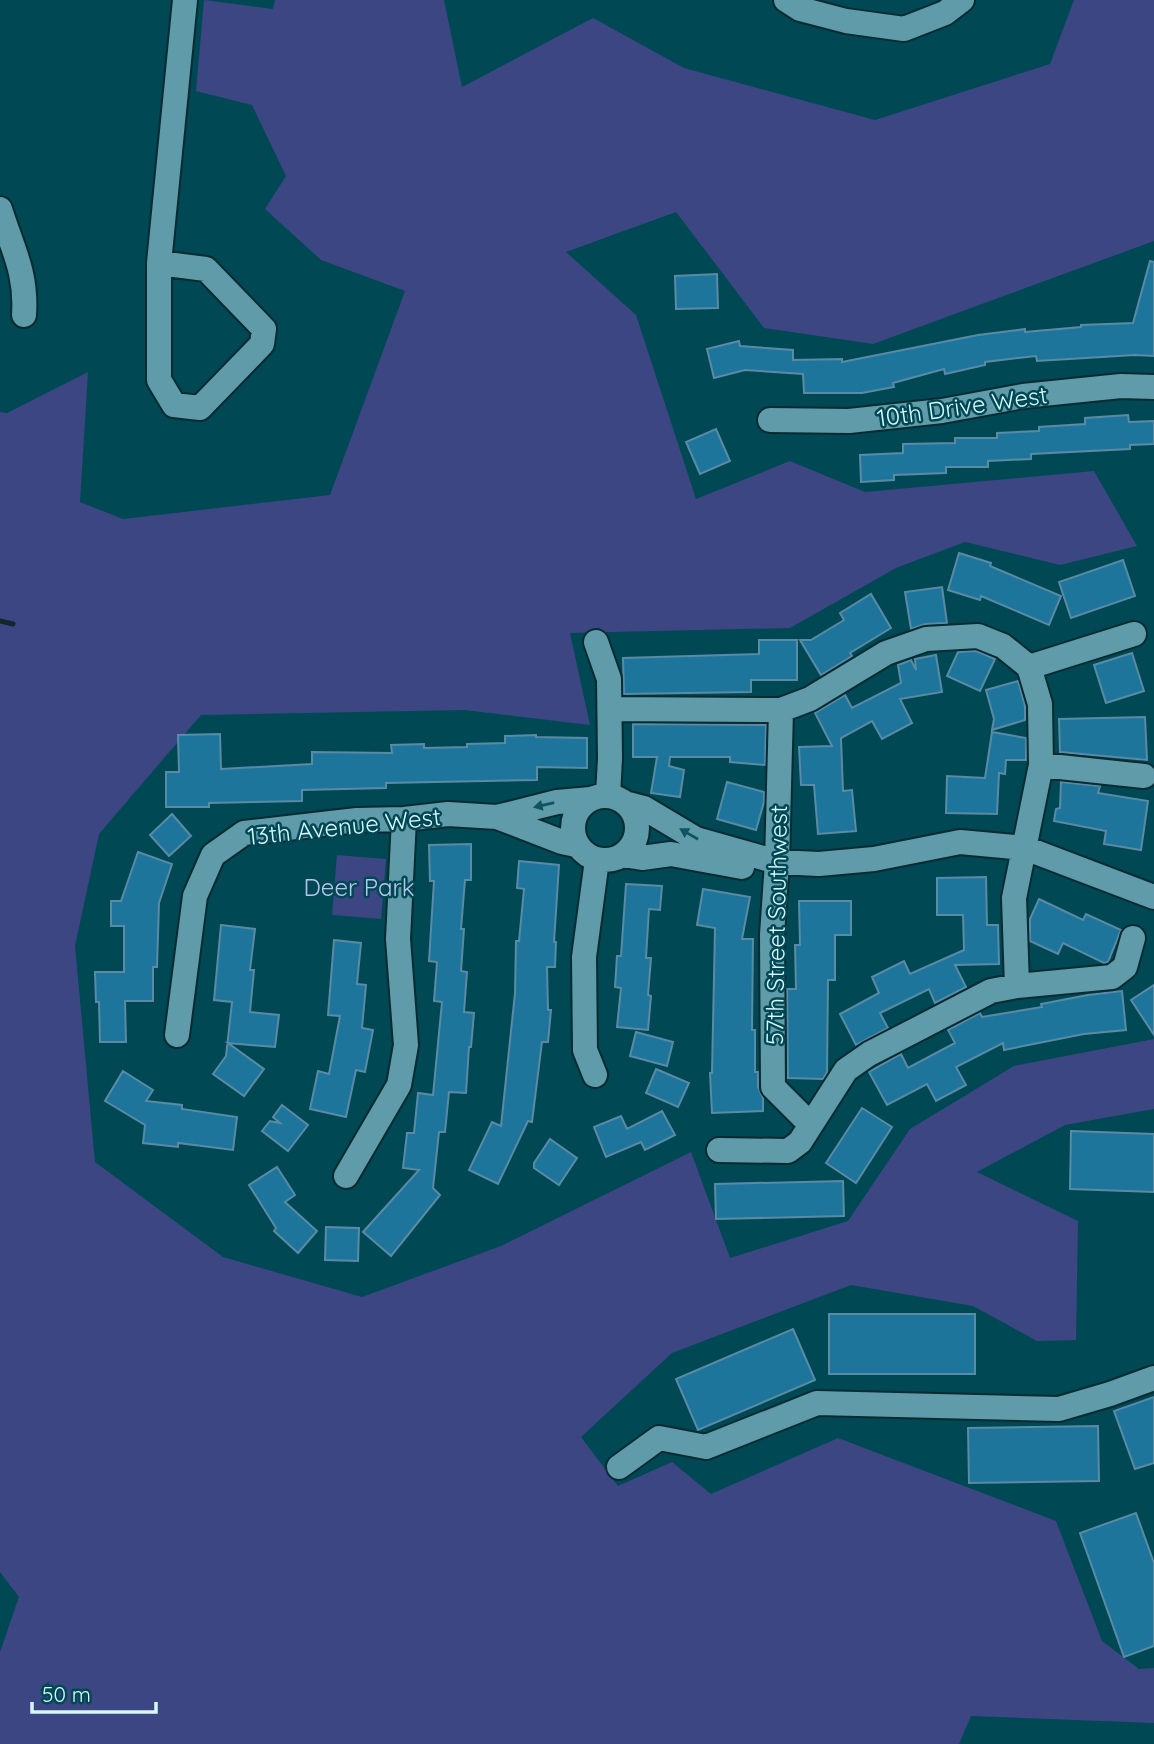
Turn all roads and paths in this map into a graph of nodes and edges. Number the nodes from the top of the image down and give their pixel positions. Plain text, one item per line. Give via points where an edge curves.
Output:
1 (185, 0) edge
2 (786, 0) edge
3 (962, 0) edge
4 (0, 209) edge
5 (159, 263) junction
6 (24, 315) dead end
7 (1154, 387) edge
8 (770, 420) dead end
9 (1134, 634) dead end
10 (596, 642) dead end
11 (1029, 667) junction
12 (610, 709) junction
13 (781, 710) junction
14 (1041, 765) junction
15 (1144, 776) dead end
16 (608, 799) junction
17 (498, 817) junction
18 (404, 819) junction
19 (576, 845) junction
20 (1025, 848) junction
21 (624, 855) junction
22 (597, 860) junction
23 (777, 862) junction
24 (1154, 897) edge
25 (1133, 938) dead end
26 (1017, 986) junction
27 (177, 1035) dead end
28 (595, 1075) dead end
29 (810, 1124) junction
30 (719, 1150) dead end
31 (346, 1176) dead end
32 (1154, 1378) edge
33 (619, 1467) dead end

1 - 5 street
2 - 3 street via 800,9 846,21 904,29 945,13
4 - 6 street via 21,267
5 - 5 street via 159,380 174,405 200,408 262,344 264,329 206,269
7 - 8 street, 10th Drive West via 1023,396 849,421
9 - 11 street
10 - 12 street via 609,679
11 - 13 street via 1003,646 978,636 926,639 886,653 810,699
11 - 14 street via 1040,704
12 - 13 street
12 - 16 street
13 - 23 street, 57th Street Southwest
14 - 15 street
14 - 20 street
16 -> 17 street, 13th Avenue West via 557,802
16 - 19 street via 583,804 572,830
16 - 21 street via 634,813 634,843
23 -> 16 street, 13th Avenue West via 696,839 644,808
17 - 18 street, 13th Avenue West via 448,814
17 - 19 street, 13th Avenue West
18 - 27 street, 13th Avenue West via 244,833 213,855 195,896
18 - 31 street via 398,939 406,1045 399,1085
19 - 22 street
20 - 23 street, 13th Avenue West via 960,842 874,859
20 - 24 street, 13th Avenue West
20 - 26 street via 1014,898
21 - 22 street
21 - 23 street, 13th Avenue West via 642,859 671,854 752,868
22 - 28 street via 584,957 585,1049
23 - 29 street, 57th Street Southwest via 772,935 773,1087
25 - 26 street via 1125,967 1112,977
26 - 29 street via 991,991 869,1054 846,1070
29 - 30 street via 800,1142 788,1151
32 - 33 street via 1059,1409 817,1403 706,1447 659,1438

